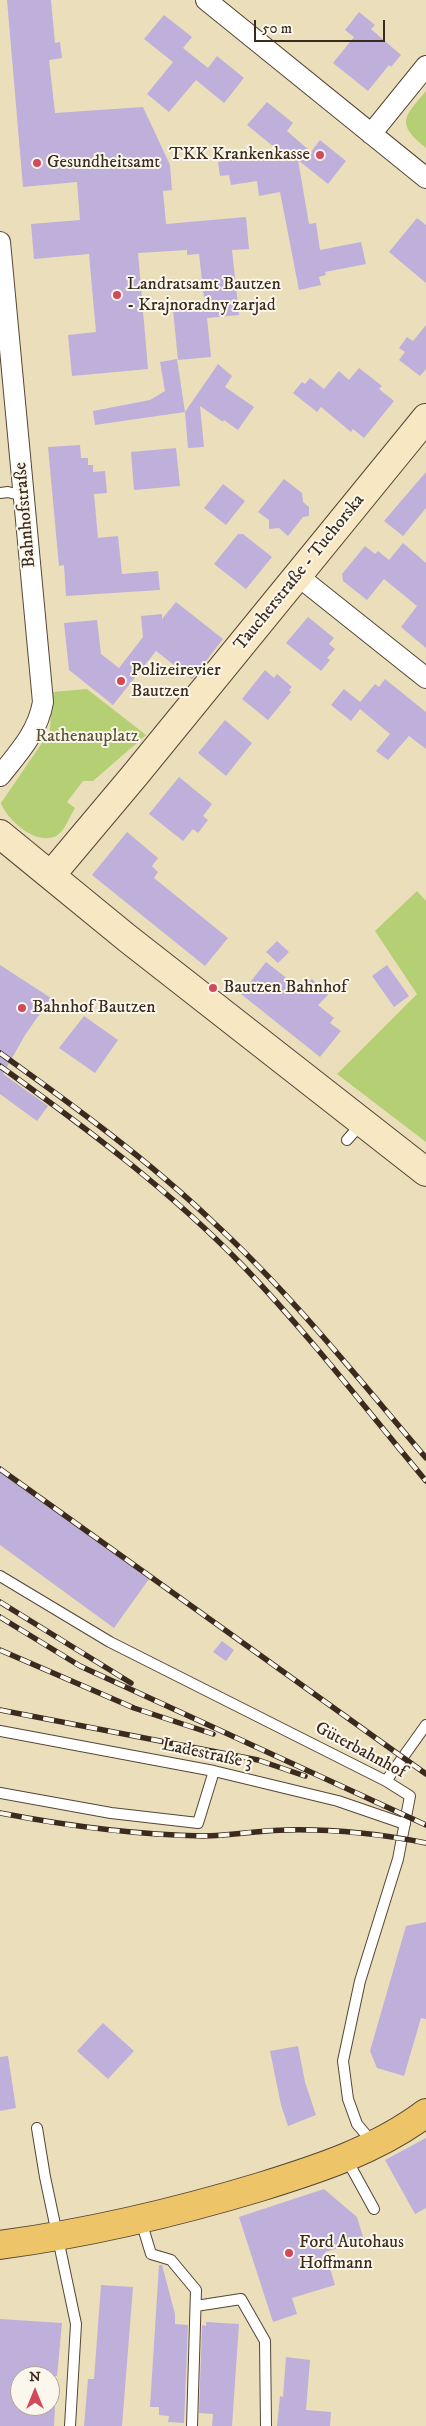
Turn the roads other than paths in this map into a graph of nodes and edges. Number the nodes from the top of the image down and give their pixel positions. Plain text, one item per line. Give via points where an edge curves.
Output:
1 (206, 0) edge
2 (426, 66) edge
3 (371, 134) junction
4 (426, 178) edge
5 (0, 242) edge
6 (426, 418) edge
7 (0, 493) edge
8 (23, 496) junction
9 (298, 576) junction
10 (426, 678) edge
11 (0, 776) edge
12 (0, 834) edge
13 (51, 875) junction
14 (426, 1172) edge
15 (0, 1576) edge
16 (426, 1724) edge
17 (0, 1731) edge
18 (214, 1771) junction
19 (386, 1780) junction
20 (0, 1793) edge
21 (405, 1824) junction
22 (426, 2113) edge
23 (37, 2128) dead end
24 (374, 2144) junction
25 (346, 2157) junction
26 (374, 2209) dead end
27 (140, 2220) junction
28 (59, 2237) junction
29 (0, 2246) edge
30 (196, 2306) junction
31 (70, 2426) edge
32 (192, 2426) edge
33 (266, 2426) edge

1 - 3 street
2 - 3 street
3 - 4 street
5 - 8 street, Bahnhofstraße
6 - 9 street, Taucherstraße - Tuchorska
7 - 8 lane
8 - 11 street, Bahnhofstraße via 43,702 32,736
9 - 10 street
9 - 13 street, Taucherstraße - Tuchorska
12 - 13 street
13 - 14 street via 355,1132
15 - 19 lane, Güterbahnhof via 110,1642
16 - 19 lane
17 - 18 lane, Ladestraße 3
18 - 20 lane via 198,1823 111,1813
18 - 21 lane, Ladestraße 3 via 338,1801
19 - 21 lane, Güterbahnhof via 410,1796
21 - 24 lane, Güterbahnhof via 398,1859 360,1981 344,2061 357,2124
22 - 24 main road
23 - 28 lane
24 - 25 main road
25 - 26 lane
25 - 27 main road via 202,2204
27 - 28 main road
27 - 30 lane via 151,2254 171,2260 196,2290
28 - 29 main road
28 - 31 lane via 76,2324
30 - 32 lane
30 - 33 lane via 241,2299 265,2341

